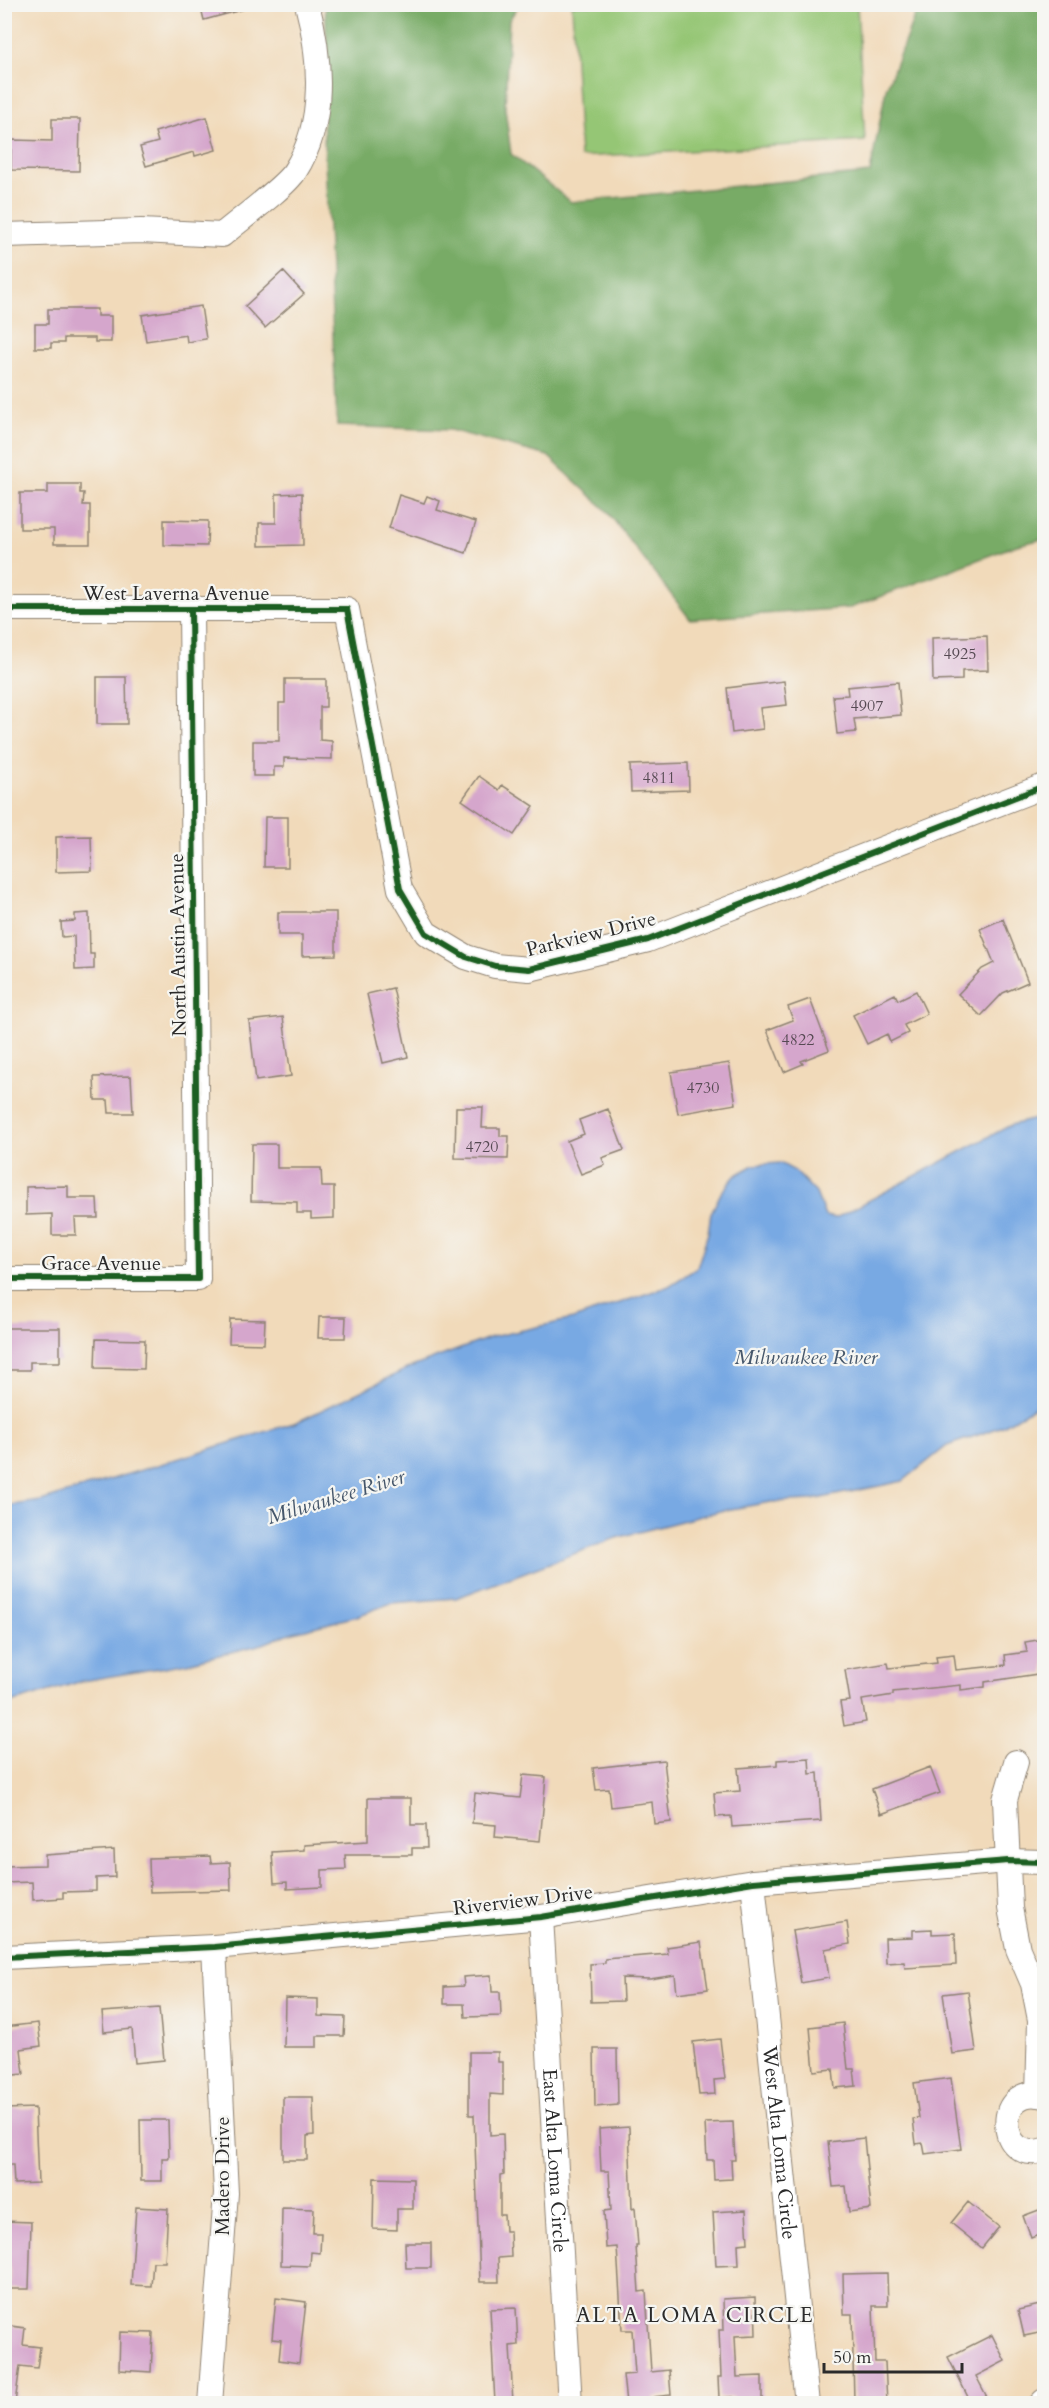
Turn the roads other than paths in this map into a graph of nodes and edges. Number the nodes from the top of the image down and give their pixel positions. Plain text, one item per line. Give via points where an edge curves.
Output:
1 (307, 4) edge
2 (4, 235) edge
3 (4, 609) edge
4 (191, 609) junction
5 (348, 609) joint
6 (1044, 786) edge
7 (4, 1279) edge
8 (198, 1279) joint
9 (1017, 1762) dead end
10 (1008, 1861) junction
11 (1044, 1862) edge
12 (753, 1882) junction
13 (541, 1917) junction
14 (214, 1947) junction
15 (4, 1957) edge
16 (1041, 2096) edge
17 (1044, 2150) edge
18 (1044, 2401) edge
19 (210, 2403) edge
20 (570, 2403) edge
21 (807, 2403) edge
22 (1041, 2403) edge

1 - 2 street via 318,66 315,110 306,146 294,172 222,235 141,231
3 - 4 street, West Laverna Avenue
4 - 5 street, West Laverna Avenue
4 - 8 street, North Austin Avenue
5 - 6 street, Parkview Drive via 400,889 426,933 466,957 495,966 529,969 648,940
7 - 8 street, Grace Avenue
9 - 10 street via 1005,1800
10 - 11 street, Riverview Drive
10 - 12 street, Riverview Drive
10 - 16 street via 1010,1908 1018,1949 1033,1984 1040,2020
12 - 13 street, Riverview Drive
12 - 21 street, West Alta Loma Circle
13 - 14 street, Riverview Drive
13 - 20 street, East Alta Loma Circle
14 - 15 street, Riverview Drive
14 - 19 street, Madero Drive via 226,2193
16 - 17 street via 1019,2099 1006,2124 1008,2134 1021,2148 1031,2152
18 - 22 street

